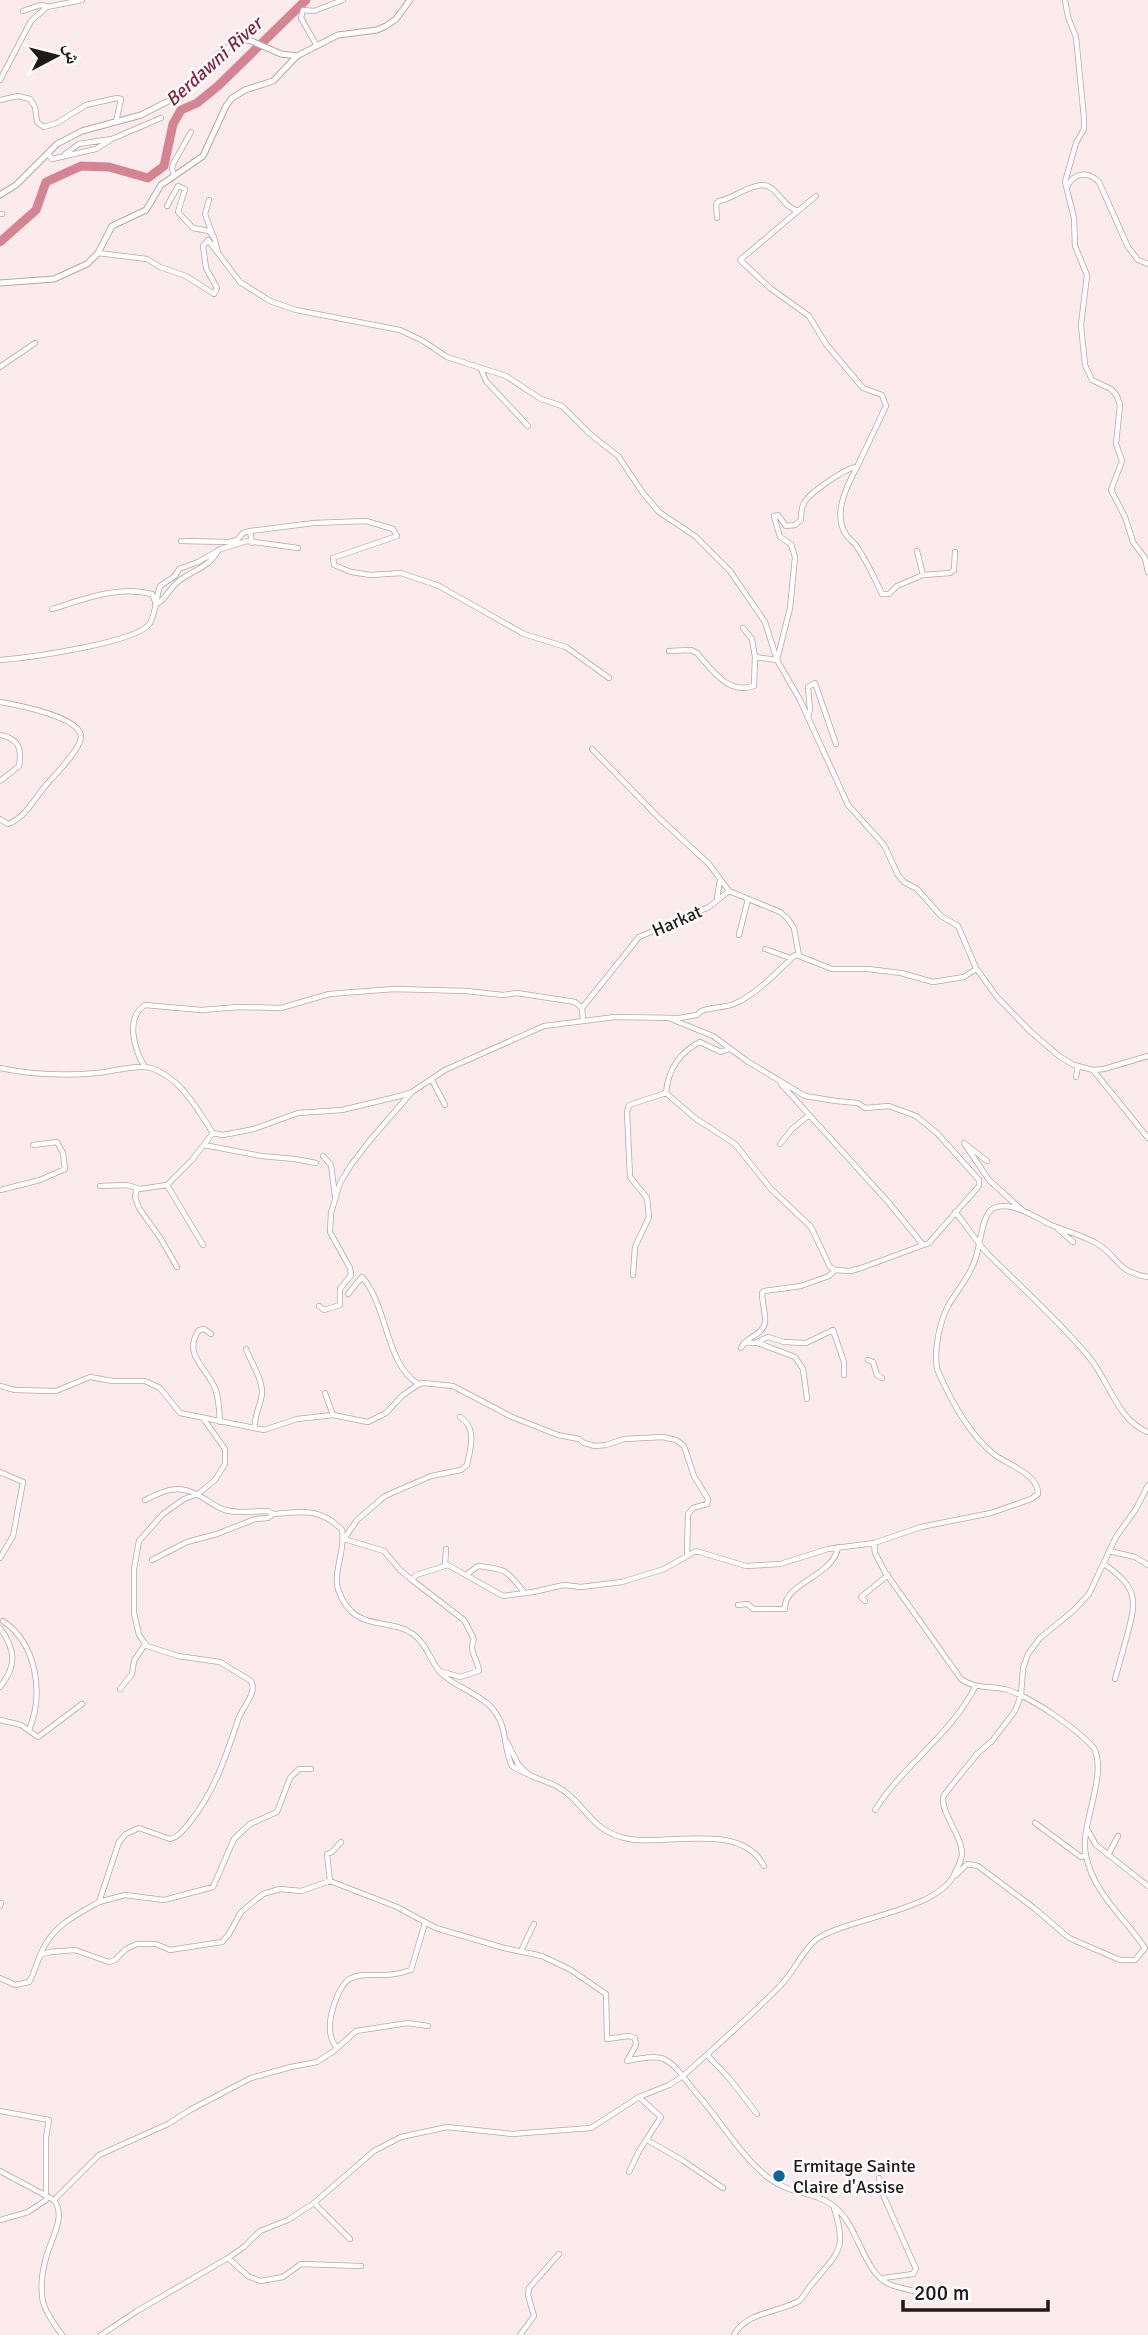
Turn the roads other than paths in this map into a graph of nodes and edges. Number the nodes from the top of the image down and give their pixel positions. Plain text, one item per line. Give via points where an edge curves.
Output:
1 (82, 0) edge
2 (343, 0) edge
3 (410, 0) edge
4 (1065, 0) edge
5 (47, 6) junction
6 (23, 11) dead end
7 (317, 46) junction
8 (298, 56) junction
9 (0, 80) edge
10 (0, 100) edge
11 (161, 118) dead end
12 (116, 123) junction
13 (191, 132) dead end
14 (113, 139) junction
15 (48, 154) junction
16 (62, 156) junction
17 (174, 176) junction
18 (1066, 189) junction
19 (0, 195) edge
20 (816, 196) dead end
21 (209, 200) dead end
22 (167, 206) dead end
23 (798, 211) junction
24 (717, 218) dead end
25 (212, 234) junction
26 (98, 253) junction
27 (219, 255) junction
28 (1148, 264) edge
29 (0, 283) edge
30 (35, 343) dead end
31 (0, 367) edge
32 (481, 369) junction
33 (528, 426) dead end
34 (857, 467) junction
35 (250, 531) junction
36 (181, 541) dead end
37 (252, 543) junction
38 (298, 548) dead end
39 (218, 550) junction
40 (917, 551) dead end
41 (955, 552) dead end
42 (1148, 572) edge
43 (923, 575) junction
44 (155, 604) junction
45 (52, 609) dead end
46 (743, 628) dead end
47 (669, 651) dead end
48 (755, 657) junction
49 (0, 660) edge
50 (777, 660) junction
51 (609, 678) dead end
52 (0, 702) edge
53 (807, 717) junction
54 (0, 735) edge
55 (836, 744) dead end
56 (592, 749) dead end
57 (0, 781) edge
58 (0, 819) edge
59 (720, 880) junction
60 (729, 891) junction
61 (717, 899) junction
62 (748, 900) junction
63 (739, 935) dead end
64 (765, 949) dead end
65 (799, 956) junction
66 (791, 959) junction
67 (976, 968) junction
68 (582, 1008) junction
69 (667, 1017) junction
70 (583, 1020) junction
71 (729, 1049) junction
72 (1148, 1056) edge
73 (1077, 1066) junction
74 (145, 1067) junction
75 (0, 1068) edge
76 (1093, 1070) junction
77 (1076, 1077) dead end
78 (432, 1080) junction
79 (778, 1081) junction
80 (412, 1092) junction
81 (666, 1093) junction
82 (445, 1105) dead end
83 (809, 1115) junction
84 (213, 1133) junction
85 (1148, 1138) edge
86 (780, 1144) dead end
87 (33, 1145) dead end
88 (204, 1145) junction
89 (323, 1157) dead end
90 (987, 1161) dead end
91 (316, 1163) dead end
92 (167, 1185) junction
93 (100, 1186) dead end
94 (137, 1188) junction
95 (0, 1190) edge
96 (336, 1197) junction
97 (1023, 1211) junction
98 (955, 1212) junction
99 (1052, 1225) junction
100 (1073, 1242) dead end
101 (979, 1244) junction
102 (203, 1245) dead end
103 (923, 1245) junction
104 (177, 1267) dead end
105 (835, 1270) junction
106 (633, 1275) dead end
107 (1148, 1277) edge
108 (348, 1294) dead end
109 (319, 1306) dead end
110 (211, 1334) dead end
111 (755, 1343) junction
112 (246, 1349) dead end
113 (868, 1360) dead end
114 (844, 1375) dead end
115 (882, 1378) dead end
116 (419, 1384) junction
117 (0, 1386) edge
118 (325, 1393) dead end
119 (807, 1399) dead end
120 (333, 1415) junction
121 (460, 1417) dead end
122 (202, 1418) junction
123 (220, 1423) junction
124 (256, 1427) junction
125 (1147, 1432) edge
126 (0, 1472) edge
127 (1148, 1485) edge
128 (198, 1494) junction
129 (145, 1500) dead end
130 (273, 1514) junction
131 (344, 1539) junction
132 (874, 1543) junction
133 (838, 1547) junction
134 (446, 1549) dead end
135 (1109, 1551) junction
136 (687, 1556) junction
137 (0, 1558) edge
138 (152, 1560) dead end
139 (1104, 1564) junction
140 (445, 1565) junction
141 (1148, 1565) edge
142 (466, 1575) junction
143 (888, 1575) junction
144 (412, 1580) junction
145 (524, 1592) junction
146 (865, 1601) dead end
147 (738, 1605) dead end
148 (3, 1621) dead end
149 (0, 1628) edge
150 (145, 1644) junction
151 (439, 1671) junction
152 (1115, 1679) dead end
153 (0, 1687) edge
154 (975, 1687) junction
155 (120, 1689) dead end
156 (1021, 1695) junction
157 (82, 1703) dead end
158 (0, 1720) edge
159 (29, 1730) junction
160 (311, 1769) dead end
161 (875, 1810) dead end
162 (1035, 1823) dead end
163 (1087, 1829) junction
164 (1118, 1836) dead end
165 (341, 1842) dead end
166 (1086, 1855) junction
167 (1108, 1855) junction
168 (764, 1866) dead end
169 (953, 1877) junction
170 (330, 1881) junction
171 (1148, 1886) edge
172 (99, 1902) junction
173 (425, 1923) junction
174 (534, 1924) dead end
175 (521, 1951) junction
176 (40, 1955) junction
177 (0, 1978) edge
178 (428, 2026) dead end
179 (337, 2048) junction
180 (707, 2055) junction
181 (683, 2076) junction
182 (639, 2097) junction
183 (0, 2111) edge
184 (757, 2114) dead end
185 (647, 2140) junction
186 (0, 2171) edge
187 (629, 2172) dead end
188 (879, 2178) dead end
189 (723, 2188) dead end
190 (46, 2197) junction
191 (54, 2200) junction
192 (314, 2203) junction
193 (833, 2205) junction
194 (0, 2220) edge
195 (350, 2239) dead end
196 (558, 2254) dead end
197 (228, 2258) junction
198 (361, 2266) dead end
199 (882, 2278) junction
200 (925, 2294) dead end
201 (62, 2335) edge
202 (101, 2335) edge
203 (520, 2335) edge
204 (734, 2335) edge

1 - 5 street
2 - 7 street via 314,11 303,10 301,18
3 - 7 street via 386,26 342,34
4 - 18 street via 1077,40 1084,123 1070,157
5 - 6 street
5 - 9 street via 31,21
7 - 8 street
8 - 12 street via 243,40 222,51 182,94
8 - 17 street via 277,78 232,98 203,156
10 - 12 street via 30,99 37,122 44,127 86,105 117,98 122,103
11 - 14 street
12 - 15 street via 82,131
13 - 17 street via 173,164
14 - 16 street via 96,149
14 - 16 street via 79,144
15 - 16 street via 52,159
15 - 19 street
17 - 26 street via 161,185 146,210 112,226
18 - 28 street via 1078,175 1091,175 1099,182 1128,247
18 - 42 street via 1075,246 1087,275 1081,325 1085,365 1092,380 1111,389 1120,405 1116,444 1122,461 1111,490
20 - 23 street
21 - 25 street via 205,214
22 - 25 street via 178,186 185,188 178,212 193,228
23 - 24 street via 791,210 769,186 761,185 719,201
23 - 34 street via 740,260 809,316 863,388 884,399 884,411
25 - 27 street
26 - 27 street via 147,259 186,276 212,295 217,288 206,268 206,241
26 - 29 street via 61,277
27 - 32 street via 246,288 270,301 400,330 447,357
30 - 31 street
32 - 33 street via 486,381
32 - 50 street via 506,376 541,399 562,406 618,456 659,512 695,536 730,571 765,622
34 - 43 street via 842,502 841,524 882,594
34 - 50 street via 811,494 795,525 786,526 774,516 780,537 791,544 795,557 789,615
35 - 36 street via 230,542
35 - 37 street
35 - 51 street via 366,521 393,528 397,536 333,558 334,565 371,575 401,573 439,586 524,634 566,647
37 - 38 street
37 - 39 street
39 - 44 street via 215,558 179,580 166,598
39 - 44 street via 179,569 160,586
40 - 43 street
41 - 43 street via 950,573
44 - 45 street via 152,594 139,591 100,594
44 - 49 street via 149,624 128,635 75,649
46 - 48 street via 752,639
47 - 48 street via 697,653 722,681 743,688 754,686
48 - 50 street
50 - 53 street
52 - 58 street via 66,720 81,735 61,768 19,817 8,824
53 - 55 street via 808,687 815,683
53 - 67 street via 848,805 884,845 904,882 958,926
54 - 57 street via 12,738 21,753 19,766
56 - 59 street
59 - 60 street
59 - 61 street
60 - 61 street, Harkat
60 - 62 street
61 - 68 street, Harkat via 709,907 639,937
62 - 63 street
62 - 65 street via 787,918 794,928
64 - 66 street
65 - 66 street
65 - 67 street via 832,969 901,973 933,982 964,977
66 - 69 street via 736,1003 697,1016
67 - 73 street via 1031,1032
68 - 70 street
68 - 74 street via 575,1002 517,993 394,989 328,994 281,1008 201,1010 145,1004 134,1025 136,1051
69 - 70 street
69 - 71 street
70 - 78 street via 536,1029
71 - 79 street
71 - 81 street via 721,1052 701,1042 692,1046 674,1066
72 - 76 street
73 - 76 street
73 - 77 street
74 - 75 street via 51,1075
74 - 84 street via 181,1087
76 - 85 street
78 - 80 street
78 - 82 street
79 - 83 street
79 - 98 street via 805,1096 858,1102 865,1108 889,1107 921,1119 979,1180 979,1186
80 - 84 street via 342,1110 298,1113 254,1129
80 - 96 street via 342,1177
81 - 105 street via 735,1144 761,1178 811,1227
81 - 106 street via 629,1105 627,1112 630,1177 647,1198 649,1217 635,1247
83 - 86 street
83 - 103 street
84 - 88 street
87 - 95 street via 57,1142 65,1169
88 - 91 street
88 - 92 street
89 - 96 street via 331,1165
90 - 97 street via 964,1143 989,1180
92 - 94 street
92 - 102 street
93 - 94 street
94 - 104 street via 139,1208
96 - 109 street via 330,1233 351,1275 340,1289 340,1305 324,1310
97 - 99 street
97 - 101 street via 1005,1206 992,1209
98 - 101 street
98 - 103 street
99 - 100 street
99 - 107 street via 1097,1243 1127,1272
101 - 125 street via 1069,1334 1100,1371 1117,1404
101 - 132 street via 973,1268 943,1318 937,1369 977,1438 1033,1480 1038,1492 991,1513 921,1527
103 - 105 street via 861,1268
105 - 111 street via 801,1286 764,1291 762,1330 742,1345
108 - 116 street via 358,1280 365,1281 380,1305 403,1369
110 - 123 street via 199,1330 194,1351 198,1365 213,1382
111 - 114 street via 768,1337 806,1343 833,1330
111 - 119 street via 795,1357 805,1376
112 - 124 street via 261,1389
113 - 115 street
116 - 120 street via 375,1420 357,1422
116 - 136 street via 453,1386 512,1417 595,1446 624,1439 681,1442 708,1501 688,1514
117 - 122 street via 56,1391 90,1377 145,1381 163,1391 180,1413
118 - 120 street
120 - 124 street via 297,1419 264,1430
121 - 131 street via 471,1427 467,1465 385,1496 357,1520
122 - 123 street
122 - 128 street via 227,1454 220,1474
123 - 124 street
126 - 137 street via 23,1482 13,1536
127 - 135 street
128 - 129 street via 170,1488
128 - 130 street via 228,1511
128 - 150 street via 163,1514 143,1535 136,1551 134,1613
130 - 131 street via 314,1512 339,1526
130 - 138 street via 187,1542
131 - 144 street via 384,1551
131 - 151 street via 338,1587 351,1610 367,1622 412,1633
132 - 133 street
132 - 143 street
133 - 136 street via 794,1561 755,1566 699,1551
133 - 147 street via 830,1563 787,1598 785,1609
134 - 140 street
135 - 139 street
135 - 141 street
136 - 145 street via 664,1569 622,1582
139 - 152 street via 1119,1575 1134,1600
139 - 156 street via 1085,1598 1028,1654
140 - 142 street
140 - 144 street
142 - 145 street via 498,1595
142 - 145 street via 478,1566 505,1570
143 - 146 street via 861,1597
143 - 154 street via 955,1673
144 - 151 street via 464,1620 474,1639 471,1645 479,1671 460,1677
148 - 159 street via 27,1646 32,1663 36,1694
149 - 153 street via 11,1646 13,1662
150 - 155 street
150 - 172 street via 178,1656 220,1662 251,1681 253,1689 217,1780 200,1808 173,1839 143,1828 122,1838
151 - 168 street via 490,1706 502,1722 512,1766 556,1786 592,1822 638,1840 719,1838 754,1854
154 - 156 street via 995,1686
154 - 161 street via 961,1710 902,1773
156 - 163 street via 1054,1714 1096,1751 1096,1782
156 - 169 street via 1010,1718 942,1800 961,1846
157 - 159 street via 38,1737
158 - 159 street
160 - 172 street via 299,1769 290,1778 277,1812 250,1824 234,1839 213,1887 164,1900 125,1895
162 - 166 street via 1069,1850
163 - 166 street
163 - 167 street
164 - 167 street
165 - 170 street via 327,1854
166 - 169 street via 1099,1889 1145,1948 1135,1960 1119,1960 1069,1938 978,1866 967,1864
167 - 171 street
169 - 180 street via 918,1902 817,1939 782,1984
170 - 173 street
170 - 176 street via 301,1891 280,1889 263,1894 242,1912 222,1942 170,1950 137,1944 109,1962 75,1950
172 - 176 street via 67,1920
173 - 175 street
173 - 179 street via 411,1970 351,1976 345,1982 330,2026
174 - 175 street
175 - 181 street via 562,1965 604,1991 607,2039 635,2038 627,2061 663,2059
176 - 177 street via 32,1978 24,1984
178 - 179 street via 408,2023 356,2031
179 - 191 street via 317,2062 251,2078 168,2124 99,2155
180 - 181 street
180 - 184 street
181 - 182 street
181 - 193 street via 769,2178
182 - 185 street via 661,2117
182 - 192 street via 591,2128 512,2134 447,2127 401,2137 374,2151
183 - 190 street via 48,2120
185 - 187 street
185 - 189 street
186 - 190 street
188 - 199 street via 916,2269 913,2274
190 - 191 street
190 - 194 street via 36,2208
191 - 201 street via 59,2217 43,2269 43,2295 45,2308
192 - 195 street
192 - 197 street via 260,2231
193 - 199 street
193 - 204 street via 840,2236 833,2260 801,2300 741,2323
196 - 203 street via 529,2288 534,2316
197 - 198 street via 260,2281 283,2277 301,2264
197 - 202 street
199 - 200 street

